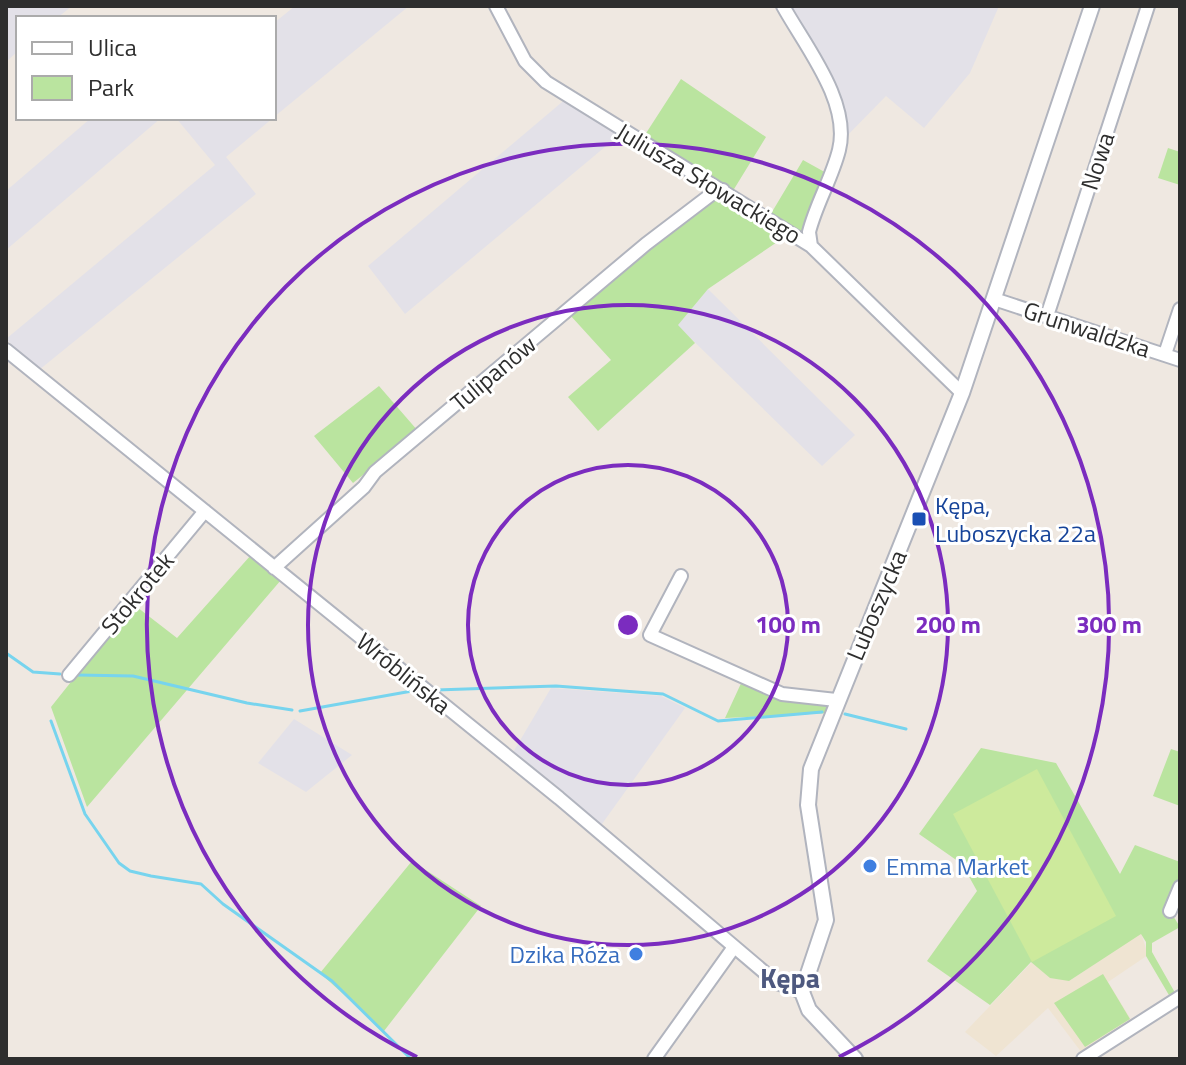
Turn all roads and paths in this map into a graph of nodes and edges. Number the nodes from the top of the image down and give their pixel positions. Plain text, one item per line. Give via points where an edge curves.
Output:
1 (496, 6) edge
2 (783, 6) edge
3 (1092, 6) edge
4 (1148, 6) edge
5 (723, 190) junction
6 (811, 246) junction
7 (994, 299) junction
8 (1180, 309) edge
9 (1047, 316) junction
10 (6, 350) edge
11 (1165, 354) junction
12 (1180, 360) edge
13 (962, 393) junction
14 (205, 511) junction
15 (274, 568) junction
16 (681, 576) dead end
17 (69, 675) dead end
18 (836, 700) junction
19 (1180, 887) edge
20 (1170, 911) dead end
21 (734, 947) junction
22 (802, 992) junction
23 (1180, 997) edge
24 (654, 1059) edge
25 (855, 1059) edge
26 (1083, 1059) edge

1 - 5 street, Juliusza Słowackiego via 525,61 546,82
2 - 6 street via 833,99 840,125 838,153 809,232
3 - 7 street, Luboszycka
4 - 9 street, Nowa
5 - 6 street, Juliusza Słowackiego
5 - 15 street, Tulipanów via 610,274 375,472
6 - 13 street, Juliusza Słowackiego
7 - 9 street, Grunwaldzka
7 - 13 street, Luboszycka
8 - 11 street
9 - 11 street, Grunwaldzka
10 - 14 street, Wróblińska
11 - 12 street, Grunwaldzka
13 - 18 street, Luboszycka
14 - 15 street, Wróblińska
14 - 17 street, Stokrotek
15 - 21 street, Wróblińska
16 - 18 street via 650,635 782,694
18 - 22 street, Luboszycka via 817,747 808,791 826,920
19 - 20 street
21 - 22 street, Wróblińska via 777,983
21 - 24 street
22 - 25 street via 809,1010
23 - 26 street

